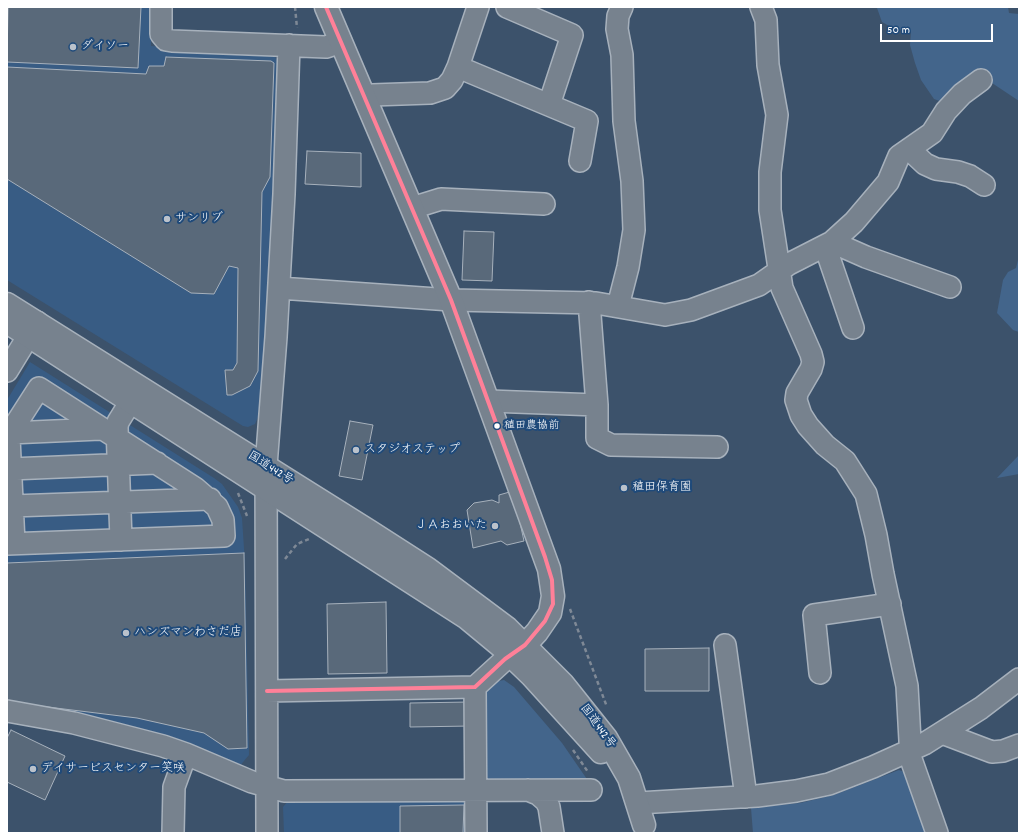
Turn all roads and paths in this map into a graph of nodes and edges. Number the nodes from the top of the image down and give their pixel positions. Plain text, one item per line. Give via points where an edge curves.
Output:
1 (160, 7) edge
2 (296, 7) edge
3 (326, 7) edge
4 (478, 7) edge
5 (507, 7) edge
6 (622, 7) edge
7 (761, 7) edge
8 (293, 40) junction
9 (341, 42) junction
10 (458, 67) junction
11 (981, 80) dead end
12 (365, 97) junction
13 (548, 105) junction
14 (909, 149) junction
15 (580, 160) dead end
16 (984, 185) dead end
17 (544, 204) dead end
18 (412, 208) junction
19 (828, 244) junction
20 (779, 271) junction
21 (950, 287) dead end
22 (279, 288) junction
23 (451, 300) junction
24 (589, 302) junction
25 (7, 304) edge
26 (618, 306) junction
27 (7, 322) edge
28 (32, 328) junction
29 (853, 328) dead end
30 (7, 371) edge
31 (131, 401) junction
32 (489, 401) junction
33 (597, 405) junction
34 (10, 432) junction
35 (109, 433) junction
36 (717, 447) dead end
37 (158, 463) junction
38 (119, 465) junction
39 (266, 466) junction
40 (9, 468) edge
41 (266, 488) junction
42 (210, 499) junction
43 (120, 502) junction
44 (12, 506) junction
45 (121, 540) junction
46 (314, 540) dead end
47 (10, 543) edge
48 (284, 565) dead end
49 (890, 604) junction
50 (565, 610) dead end
51 (725, 645) dead end
52 (518, 650) junction
53 (820, 673) dead end
54 (1019, 679) edge
55 (474, 687) junction
56 (267, 691) junction
57 (7, 712) edge
58 (608, 712) dead end
59 (942, 733) junction
60 (1019, 745) edge
61 (909, 751) junction
62 (186, 754) junction
63 (267, 787) junction
64 (476, 790) junction
65 (528, 790) junction
66 (591, 790) dead end
67 (746, 797) junction
68 (638, 803) junction
69 (645, 829) edge
70 (173, 833) edge
71 (267, 833) edge
72 (476, 833) edge
73 (553, 833) edge
74 (937, 833) edge

1 - 8 street via 161,34 166,40
2 - 8 path
3 - 9 highway
4 - 10 street
5 - 13 street via 572,34
6 - 26 street via 617,28 622,55 624,121 632,181 634,224 628,267
7 - 20 street via 766,20 768,65 777,115 768,201
8 - 9 street via 326,47
8 - 22 street
9 - 12 highway
10 - 12 street via 452,80 438,92
10 - 13 street
11 - 14 street via 962,94 946,111 932,133
12 - 18 highway
13 - 15 street via 587,121
14 - 16 street via 925,164 970,176
14 - 19 street via 899,156 888,182 854,222
17 - 18 street via 441,199
18 - 23 highway
19 - 20 street
19 - 21 street
19 - 29 street via 836,282
20 - 26 street via 759,285 678,313 655,314
20 - 49 street via 782,288 813,362 797,393 797,407 815,435 852,469 866,494
22 - 23 street
22 - 39 street
23 - 24 street
23 - 32 highway
24 - 26 street
24 - 33 street
25 - 28 highway, 国道442号
27 - 28 highway, 国道442号
28 - 30 street
28 - 31 highway, 国道442号
28 - 39 highway, 国道442号
31 - 35 street
31 - 41 highway, 国道442号
32 - 33 street
32 - 52 highway via 545,557 552,584 553,604 550,613 537,632
33 - 36 street via 596,434 597,438 605,443
34 - 35 street
34 - 35 street via 39,388
34 - 40 street
35 - 37 street
35 - 38 street
37 - 38 street
37 - 42 street
38 - 40 street
38 - 43 street
39 - 41 street
39 - 52 highway, 国道442号 via 428,569 477,604
40 - 44 street
41 - 52 highway, 国道442号
41 - 56 street
42 - 43 street
42 - 45 street via 223,520 224,536
43 - 44 street
43 - 45 street
44 - 47 street
45 - 47 street
46 - 48 path via 308,538 297,544 289,553
49 - 53 street via 814,615
49 - 61 street via 907,686
50 - 58 path via 568,604
51 - 67 street
52 - 55 street
52 - 68 highway, 国道442号 via 594,721 626,772
52 - 69 highway, 国道442号 via 607,760 627,789
54 - 59 street
55 - 56 street
55 - 64 street
56 - 63 street
57 - 62 street via 86,726
59 - 60 street via 992,752
59 - 61 street
61 - 67 street via 860,773 823,785
61 - 74 street
62 - 63 street
62 - 70 street via 174,787
63 - 64 street via 293,791
63 - 71 street
64 - 65 street
64 - 72 street
65 - 66 street
65 - 73 street via 546,801
67 - 68 street
68 - 69 highway, 国道442号

